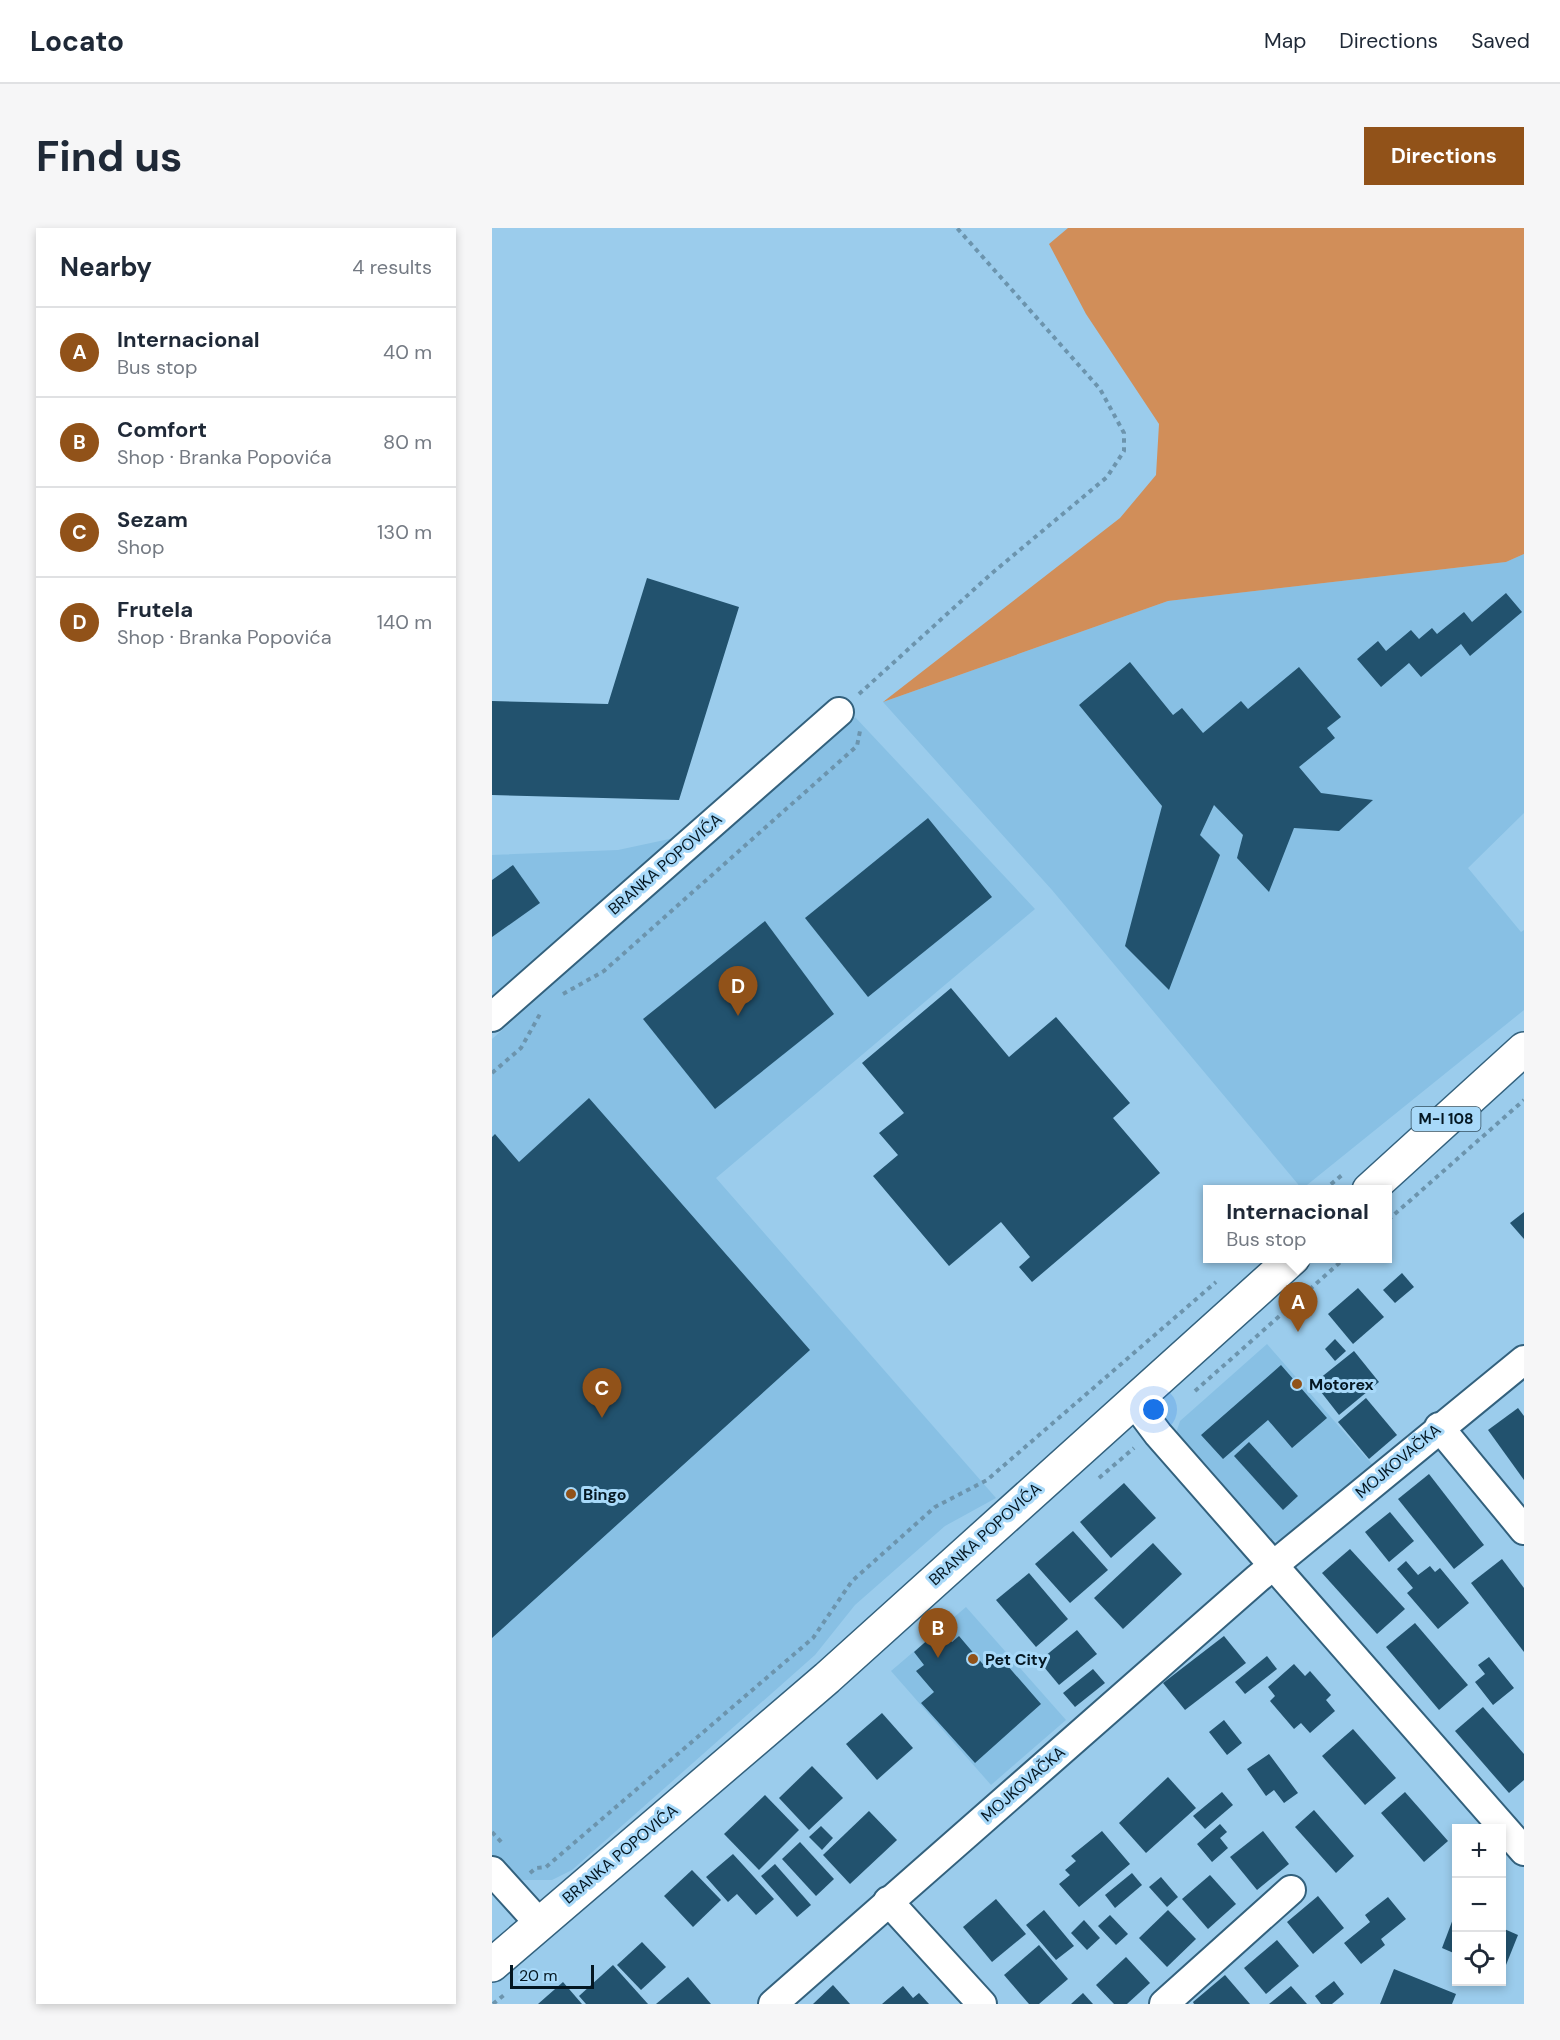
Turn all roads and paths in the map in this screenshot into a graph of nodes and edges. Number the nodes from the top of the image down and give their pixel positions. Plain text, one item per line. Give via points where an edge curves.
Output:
1 (957, 228) edge
2 (869, 685) junction
3 (867, 695) dead end
4 (850, 719) junction
5 (555, 999) dead end
6 (545, 1004) dead end
7 (492, 1017) edge
8 (1524, 1049) edge
9 (492, 1073) edge
10 (1524, 1100) edge
11 (1374, 1185) edge
12 (1392, 1216) edge
13 (1287, 1263) edge
14 (1217, 1282) dead end
15 (1524, 1360) edge
16 (1134, 1402) junction
17 (1439, 1427) junction
18 (1524, 1530) edge
19 (1274, 1565) junction
20 (1524, 1851) edge
21 (501, 1881) edge
22 (1291, 1890) dead end
23 (888, 1901) junction
24 (539, 1923) junction
25 (492, 1965) edge
26 (773, 2004) edge
27 (982, 2004) edge
28 (1164, 2004) edge

1 - 2 path via 1100,388 1124,433 1124,451 1107,477 991,574
2 - 3 path
2 - 4 path
4 - 5 path via 857,746 604,971
4 - 7 street, BRANKA POPOVIĆA
6 - 9 path via 521,1048
8 - 11 main road, M-I 108
10 - 12 path
13 - 16 main road, BRANKA POPOVIĆA
14 - 21 path via 987,1480 934,1507 852,1581 813,1638 797,1653 546,1867
15 - 17 street, MOJKOVAČKA
16 - 19 street
16 - 24 main road, BRANKA POPOVIĆA via 827,1678
17 - 18 street
17 - 19 street, MOJKOVAČKA
19 - 20 street
19 - 23 street, MOJKOVAČKA
21 - 24 street
22 - 28 street
23 - 26 street, MOJKOVAČKA
23 - 27 street
24 - 25 main road, BRANKA POPOVIĆA

